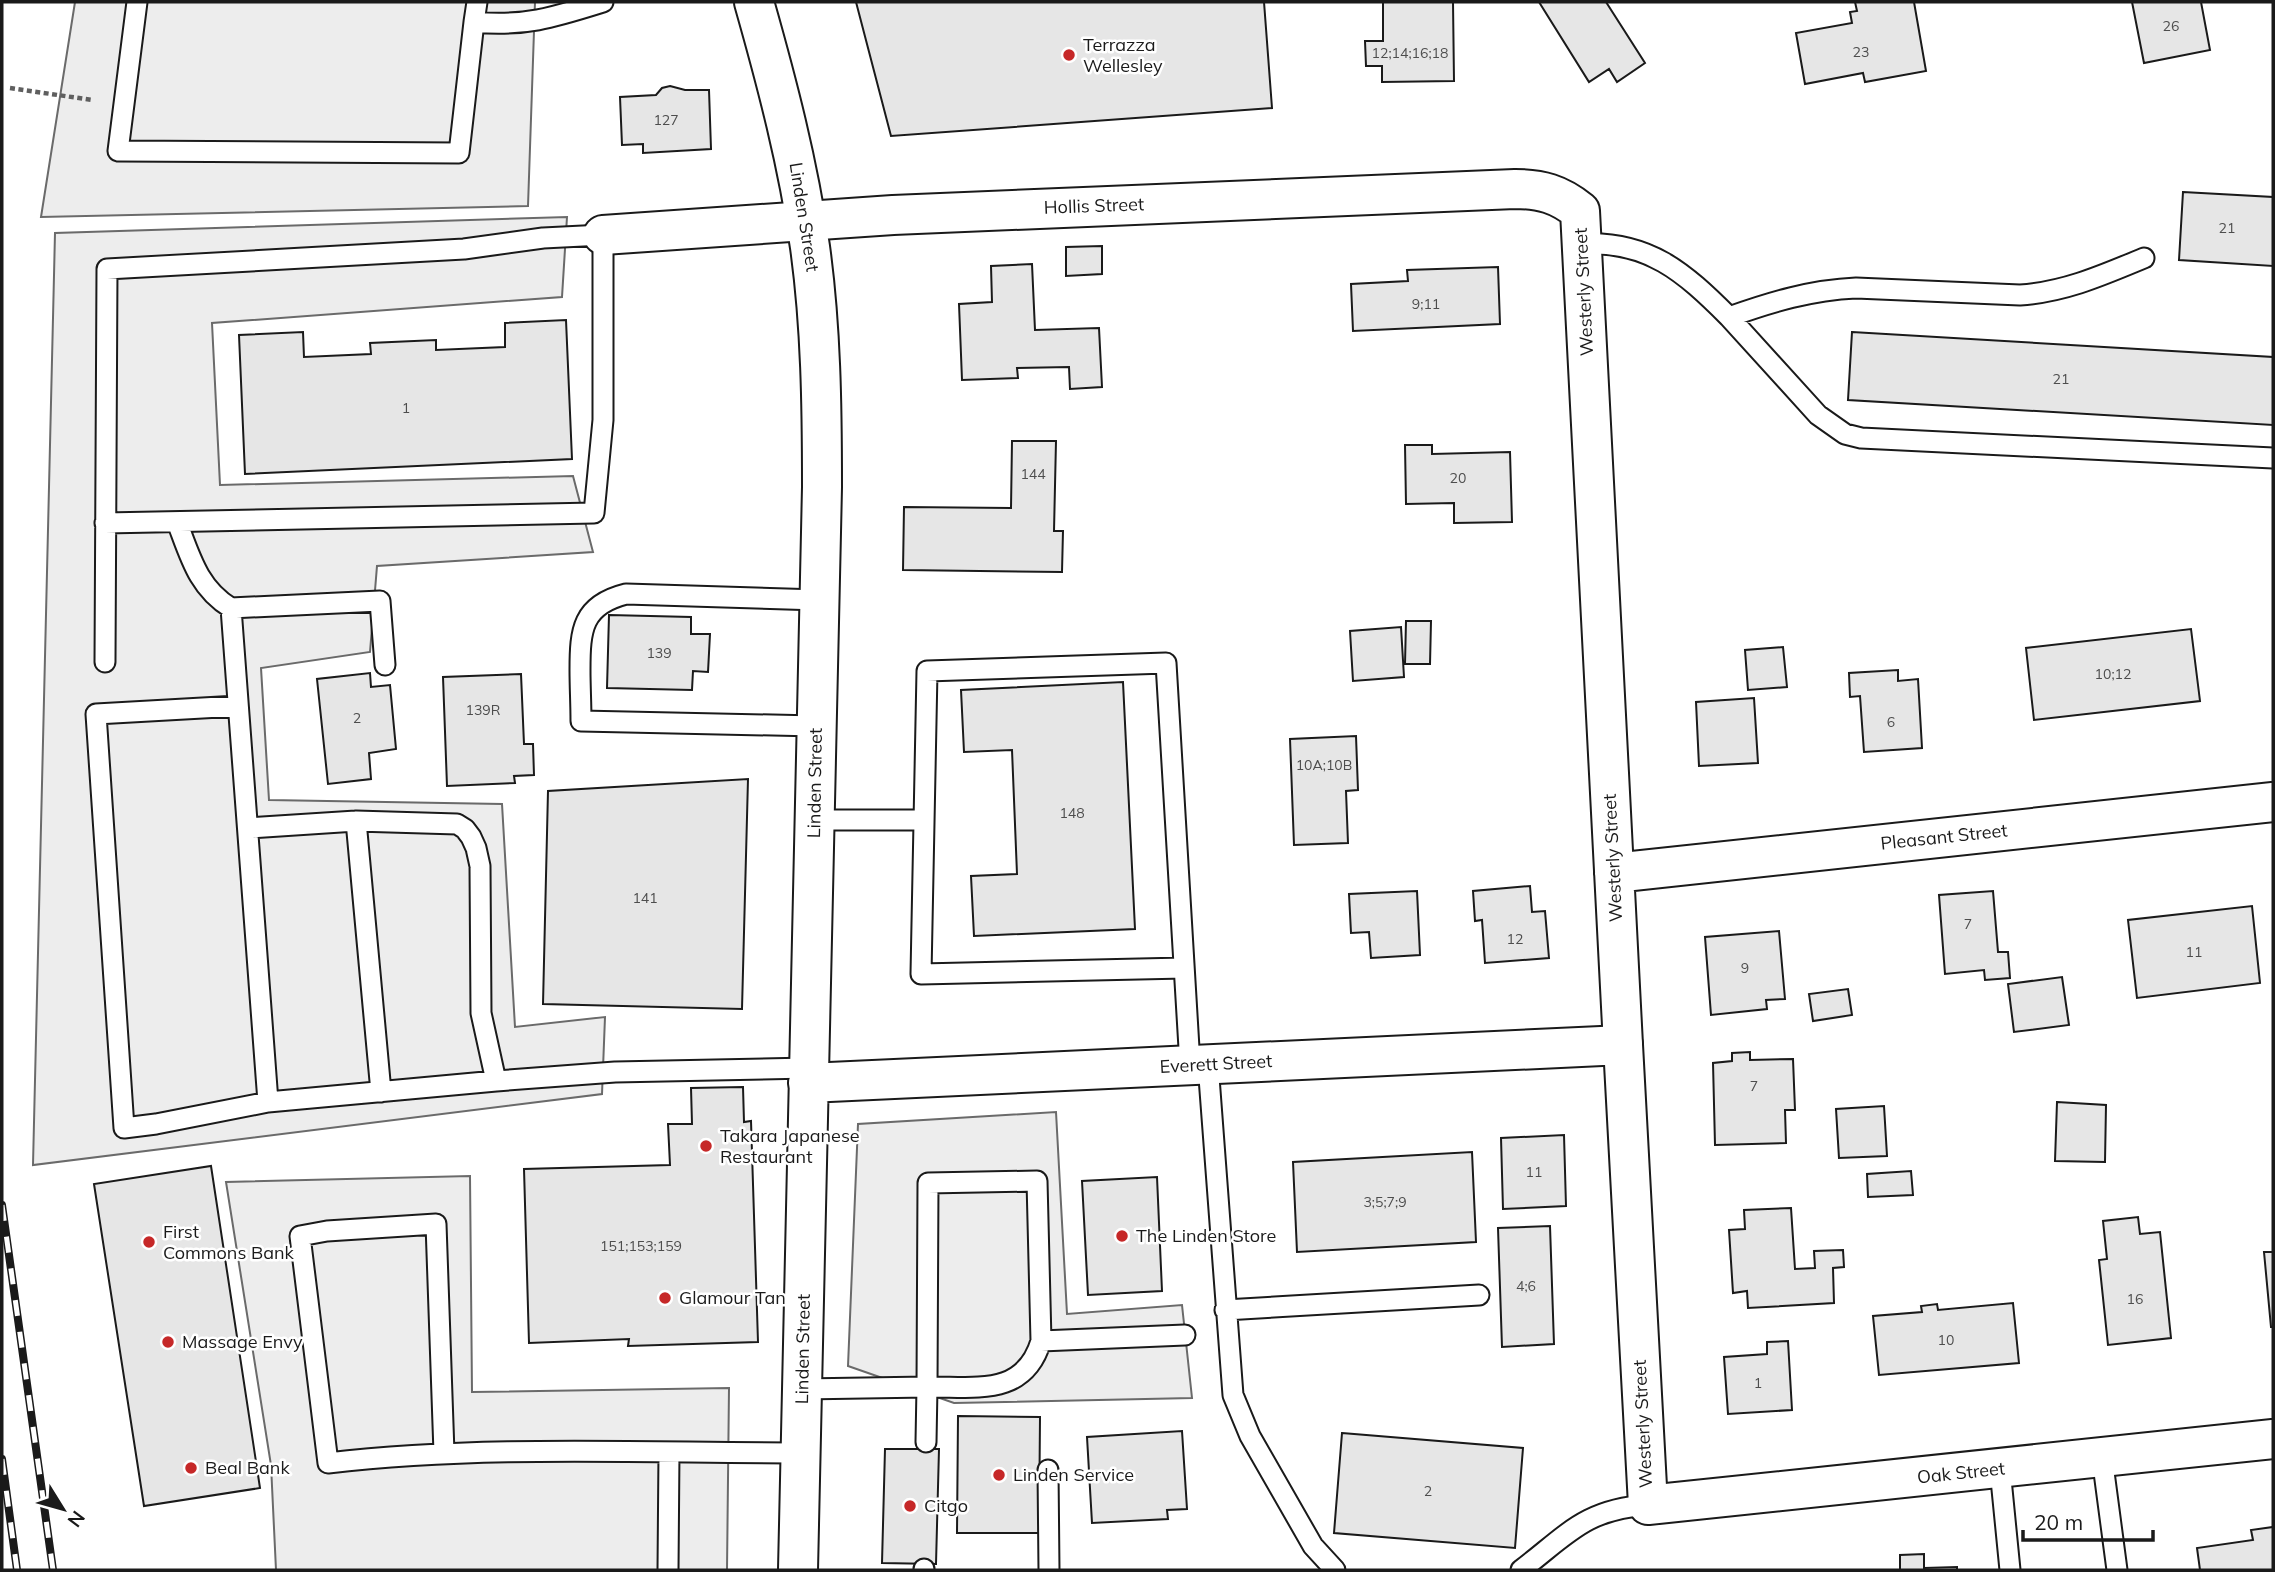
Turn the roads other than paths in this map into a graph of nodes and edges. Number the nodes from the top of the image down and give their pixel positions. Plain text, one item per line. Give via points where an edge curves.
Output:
1 (137, 2) edge
2 (477, 2) edge
3 (603, 2) edge
4 (754, 2) edge
5 (578, 6) edge
6 (474, 22) junction
7 (806, 221) junction
8 (1581, 228) junction
9 (603, 235) junction
10 (2144, 258) dead end
11 (1729, 317) junction
12 (2273, 458) edge
13 (177, 522) junction
14 (105, 523) junction
15 (819, 600) junction
16 (231, 608) junction
17 (105, 662) dead end
18 (385, 665) dead end
19 (239, 706) junction
20 (816, 726) junction
21 (2273, 802) edge
22 (814, 820) junction
23 (924, 820) junction
24 (356, 821) junction
25 (248, 828) junction
26 (1614, 873) junction
27 (1184, 968) junction
28 (1623, 1045) junction
29 (1199, 1064) junction
30 (809, 1075) junction
31 (496, 1081) junction
32 (381, 1092) junction
33 (268, 1102) junction
34 (1479, 1295) dead end
35 (1225, 1310) junction
36 (1185, 1335) dead end
37 (1041, 1341) junction
38 (927, 1387) junction
39 (802, 1389) junction
40 (2273, 1439) edge
41 (926, 1442) dead end
42 (669, 1452) junction
43 (444, 1453) junction
44 (800, 1453) junction
45 (2102, 1457) junction
46 (2000, 1469) junction
47 (1048, 1471) dead end
48 (1648, 1505) junction
49 (668, 1570) edge
50 (798, 1570) edge
51 (1049, 1570) edge
52 (1335, 1570) edge
53 (1521, 1570) edge
54 (2010, 1570) edge
55 (2117, 1570) edge

1 - 6 lane via 118,150 134,152 459,153
2 - 6 lane
3 - 5 lane
4 - 7 street, Linden Street via 784,108
5 - 6 lane via 543,21
7 - 8 street, Hollis Street via 1515,189 1561,197
7 - 9 street, Hollis Street
7 - 15 street, Linden Street via 821,382
8 - 11 lane via 1653,256 1685,275
8 - 26 street, Westerly Street
9 - 13 lane via 603,420 594,513
9 - 14 lane via 464,249 107,269
10 - 11 lane via 2042,294 1832,289
11 - 12 lane via 1818,415 1845,434
13 - 14 lane
13 - 16 lane via 200,580
14 - 17 lane
15 - 20 street, Linden Street
15 - 20 lane via 626,594 611,597 589,615 580,644 581,721
16 - 18 lane via 380,601
16 - 19 lane
19 - 25 lane
19 - 33 lane via 96,714 124,1128
20 - 22 street, Linden Street
21 - 26 street, Pleasant Street
22 - 23 lane
22 - 30 street, Linden Street
23 - 27 lane via 921,974
23 - 27 lane via 927,671 1166,663
24 - 25 lane
24 - 31 lane via 457,824 471,837 481,887 481,1013
24 - 32 lane
25 - 33 lane
26 - 28 street, Westerly Street
27 - 29 lane
28 - 29 street, Everett Street
28 - 48 street, Westerly Street
29 - 30 street, Everett Street
29 - 35 lane
30 - 31 lane via 615,1072
30 - 39 street, Linden Street
31 - 32 lane
32 - 33 lane
34 - 35 lane
35 - 52 lane via 1237,1408 1313,1546
36 - 37 lane
37 - 38 lane via 1028,1368 1006,1384
37 - 38 lane via 1037,1181 928,1183
38 - 39 lane
38 - 41 lane
39 - 44 street, Linden Street
40 - 45 street, Oak Street
42 - 43 lane
42 - 44 lane
42 - 49 lane
43 - 43 lane via 328,1463 300,1236 436,1224
44 - 50 street, Linden Street
45 - 46 street, Oak Street
45 - 55 lane
46 - 48 street, Oak Street
46 - 54 lane
47 - 51 lane
48 - 53 lane via 1621,1507 1592,1517

